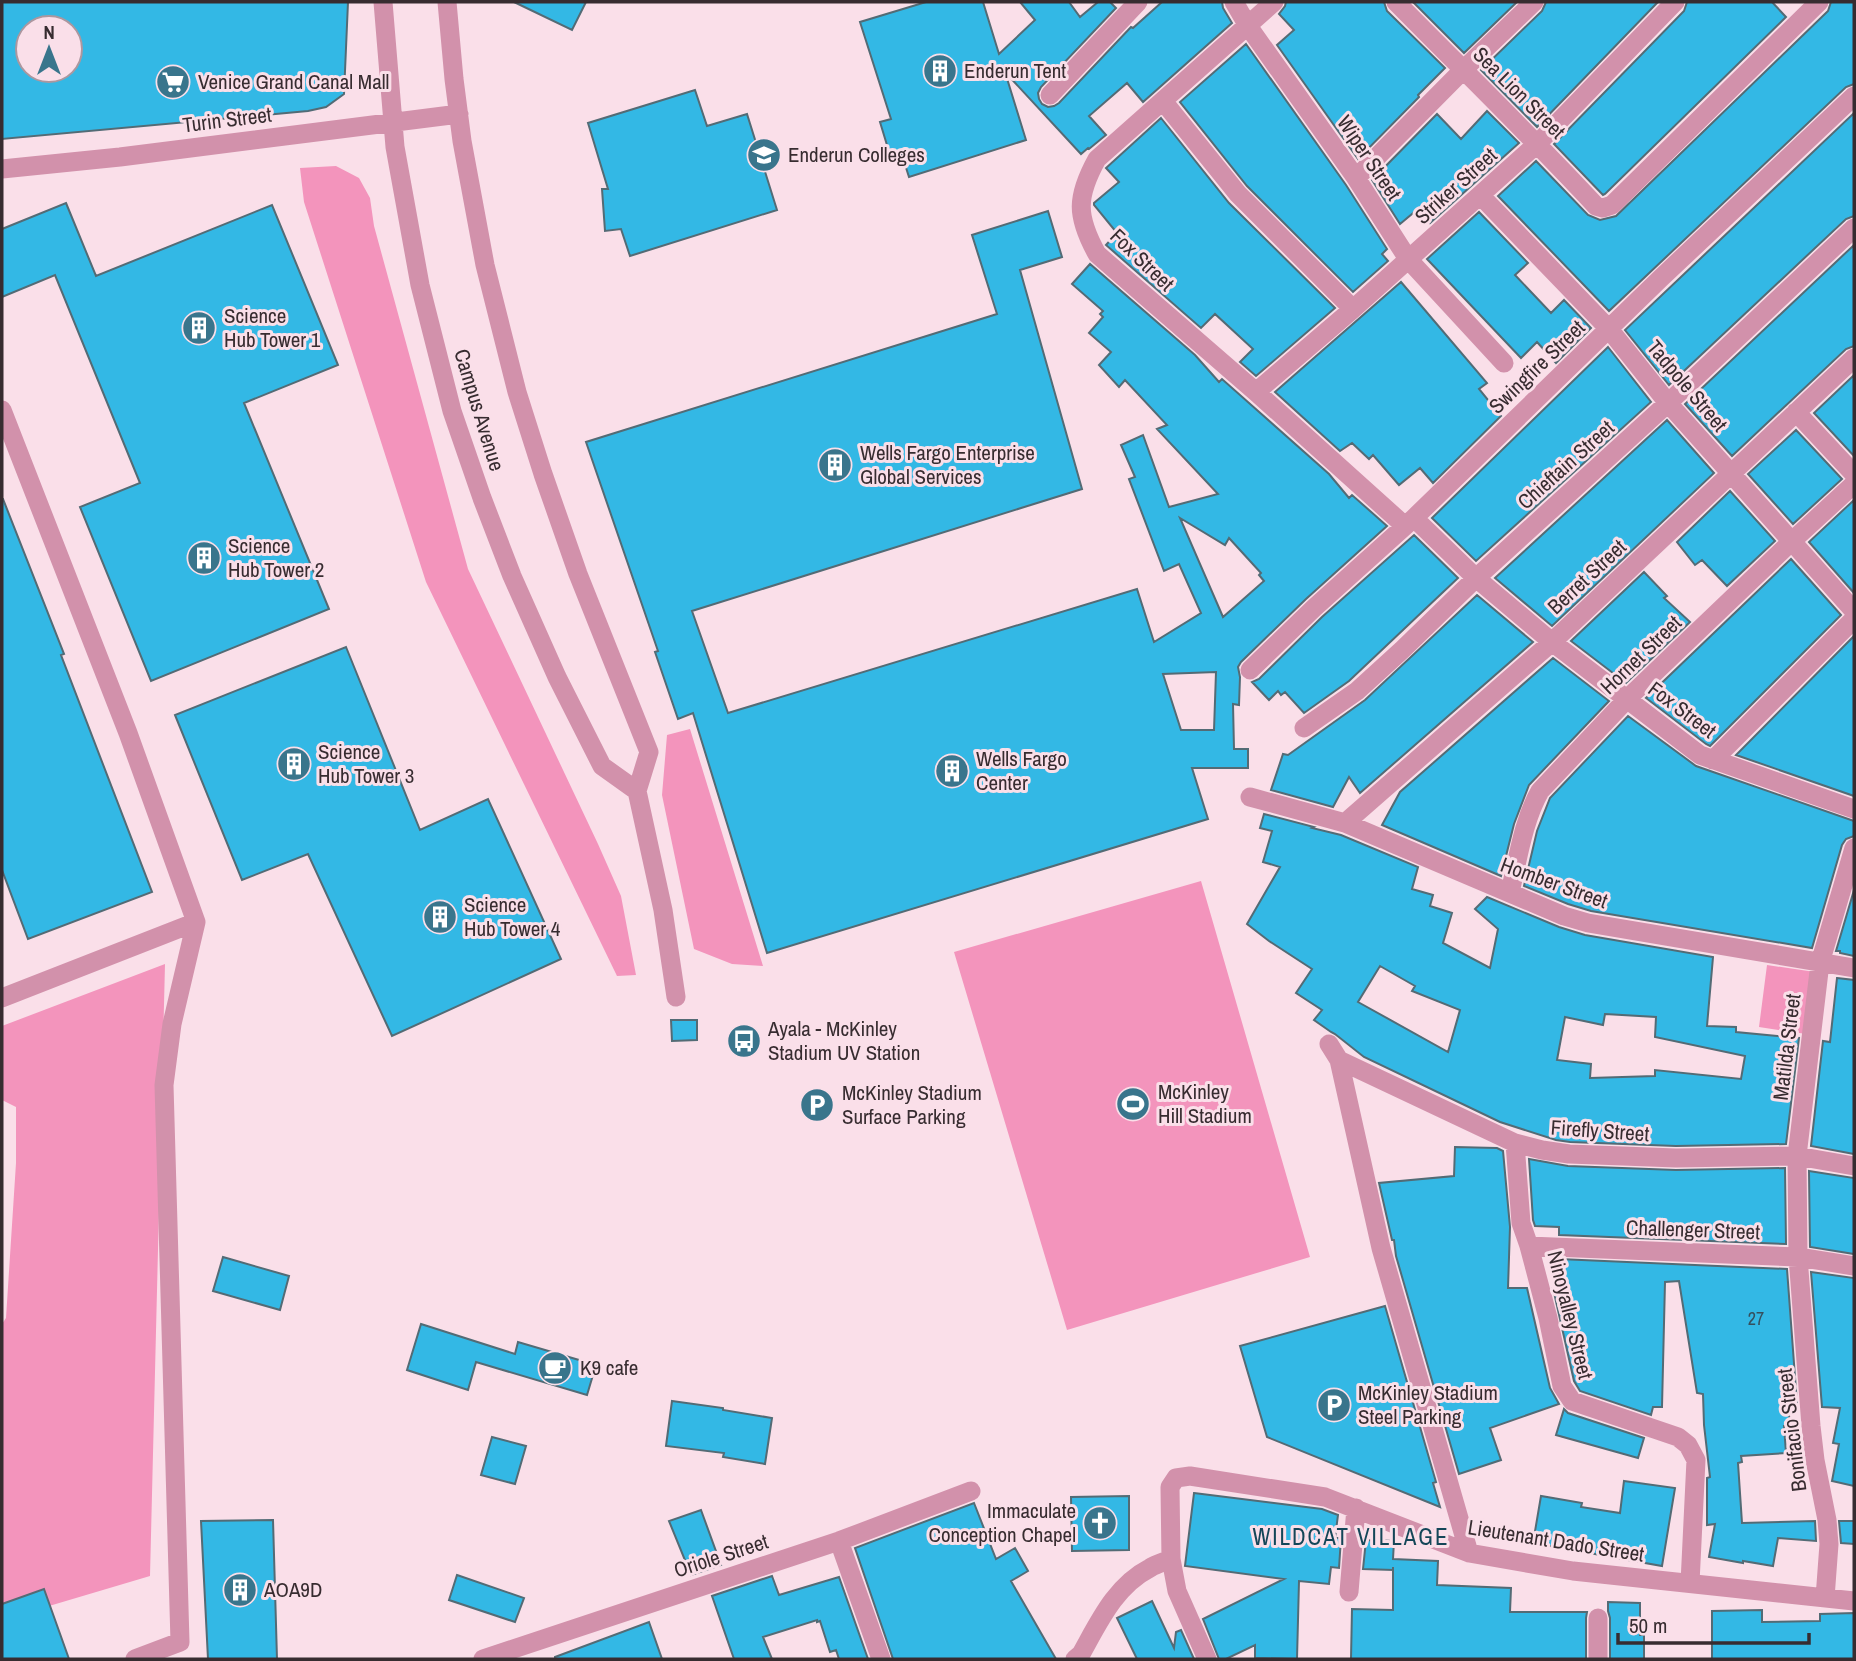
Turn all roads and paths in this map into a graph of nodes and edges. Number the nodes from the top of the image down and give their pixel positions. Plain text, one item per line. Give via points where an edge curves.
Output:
1 (383, 2) edge
2 (447, 2) edge
3 (1138, 2) edge
4 (1234, 2) edge
5 (1274, 2) edge
6 (1396, 2) edge
7 (1534, 2) edge
8 (1675, 2) edge
9 (1819, 2) edge
10 (1248, 26) junction
11 (1463, 70) junction
12 (1050, 95) dead end
13 (1854, 96) edge
14 (1163, 101) junction
15 (458, 114) junction
16 (393, 122) junction
17 (1538, 143) junction
18 (2, 169) edge
19 (1356, 178) junction
20 (1480, 195) junction
21 (1854, 228) edge
22 (1408, 259) junction
23 (1353, 309) junction
24 (1609, 329) junction
25 (1854, 358) edge
26 (1504, 363) dead end
27 (1256, 392) junction
28 (1668, 403) junction
29 (2, 410) edge
30 (1796, 412) junction
31 (1731, 473) junction
32 (1854, 474) edge
33 (1854, 484) edge
34 (1410, 522) junction
35 (1791, 542) junction
36 (1476, 578) junction
37 (1854, 611) edge
38 (1854, 620) edge
39 (1552, 642) junction
40 (1250, 670) dead end
41 (1628, 698) junction
42 (1304, 728) dead end
43 (1713, 760) junction
44 (637, 791) junction
45 (1250, 797) dead end
46 (1854, 809) edge
47 (1345, 823) junction
48 (1854, 848) edge
49 (1510, 892) junction
50 (196, 922) junction
51 (1821, 964) junction
52 (1854, 968) edge
53 (676, 997) dead end
54 (2, 998) edge
55 (1515, 1143) junction
56 (1797, 1156) junction
57 (1854, 1166) edge
58 (1529, 1246) junction
59 (1798, 1257) junction
60 (1854, 1266) edge
61 (971, 1491) dead end
62 (1356, 1508) junction
63 (839, 1541) junction
64 (1469, 1553) junction
65 (1171, 1559) junction
66 (1690, 1583) junction
67 (1349, 1592) dead end
68 (1825, 1598) junction
69 (1854, 1601) edge
70 (1598, 1618) dead end
71 (135, 1659) edge
72 (484, 1659) edge
73 (881, 1659) edge
74 (1075, 1659) edge
75 (1207, 1659) edge
76 (1598, 1659) edge

1 - 16 street, Campus Avenue
2 - 15 street, Campus Avenue
3 - 12 street
4 - 10 street, Wiper Street
5 - 10 street, Fox Street
6 - 11 street, Sea Lion Street
7 - 11 street
8 - 17 street, Striker Street
9 - 17 street, Sea Lion Street via 1612,205 1596,206
10 - 14 street, Fox Street
10 - 19 street, Wiper Street
11 - 17 street, Sea Lion Street
11 - 19 street
13 - 24 street, Swingfire Street
14 - 23 street via 1238,194
14 - 27 street, Fox Street via 1097,159 1080,204 1085,232 1097,254
15 - 16 street, Turin Street
15 - 44 street, Campus Avenue via 485,265 517,392 578,574 649,752
16 - 18 street, Turin Street
16 - 44 street, Campus Avenue via 420,285 452,411 482,498 521,598 602,766
17 - 20 street, Striker Street
19 - 22 street, Wiper Street
20 - 22 street, Striker Street
20 - 24 street, Tadpole Street
21 - 28 street, Chieftain Street
22 - 23 street, Striker Street
22 - 26 street, Wiper Street
23 - 27 street, Striker Street
24 - 28 street, Tadpole Street
24 - 34 street, Swingfire Street
25 - 30 street, Berret Street
27 - 34 street, Fox Street
28 - 31 street, Tadpole Street
28 - 36 street, Chieftain Street
29 - 50 street
30 - 31 street, Berret Street
30 - 32 street
31 - 35 street, Tadpole Street
31 - 39 street, Berret Street
33 - 35 street, Hornet Street
34 - 36 street, Fox Street
34 - 40 street, Swingfire Street
35 - 37 street, Tadpole Street
35 - 41 street, Hornet Street
36 - 39 street, Fox Street
36 - 42 street, Chieftain Street via 1357,691
38 - 43 street
39 - 41 street, Fox Street
39 - 47 street, Berret Street
41 - 43 street, Fox Street via 1687,746
41 - 49 street, Hornet Street via 1540,791
43 - 46 street, Fox Street
44 - 53 street, Campus Avenue
45 - 47 street, Homber Street
47 - 49 street, Homber Street
48 - 51 street, Matilda Street
49 - 51 street, Homber Street via 1588,923
50 - 54 street
50 - 71 street via 172,1024 164,1086 180,1642
51 - 52 street, Homber Street
51 - 56 street, Matilda Street
55 - 56 street, Firefly Street via 1569,1154
55 - 58 street, Ninoyalley Street via 1521,1223
55 - 64 street, Firefly Street via 1334,1052 1381,1248
56 - 57 street, Firefly Street
56 - 59 street, Matilda Street
58 - 59 street, Challenger Street
58 - 66 street, Ninoyalley Street via 1562,1386 1572,1401 1678,1437 1696,1460
59 - 60 street, Challenger Street
59 - 68 street, Bonifacio Street via 1811,1426 1829,1544
61 - 63 street, Oriole Street
62 - 64 street, Lieutenant Dado Street
62 - 65 street, Lieutenant Dado Street via 1325,1497 1190,1476 1176,1479 1170,1487
62 - 67 street
63 - 72 street, Oriole Street
63 - 73 street
64 - 66 street, Lieutenant Dado Street via 1573,1571
65 - 74 street via 1128,1583 1110,1602
65 - 75 street via 1177,1591
66 - 68 street, Lieutenant Dado Street
68 - 69 street, Lieutenant Dado Street
70 - 76 street

